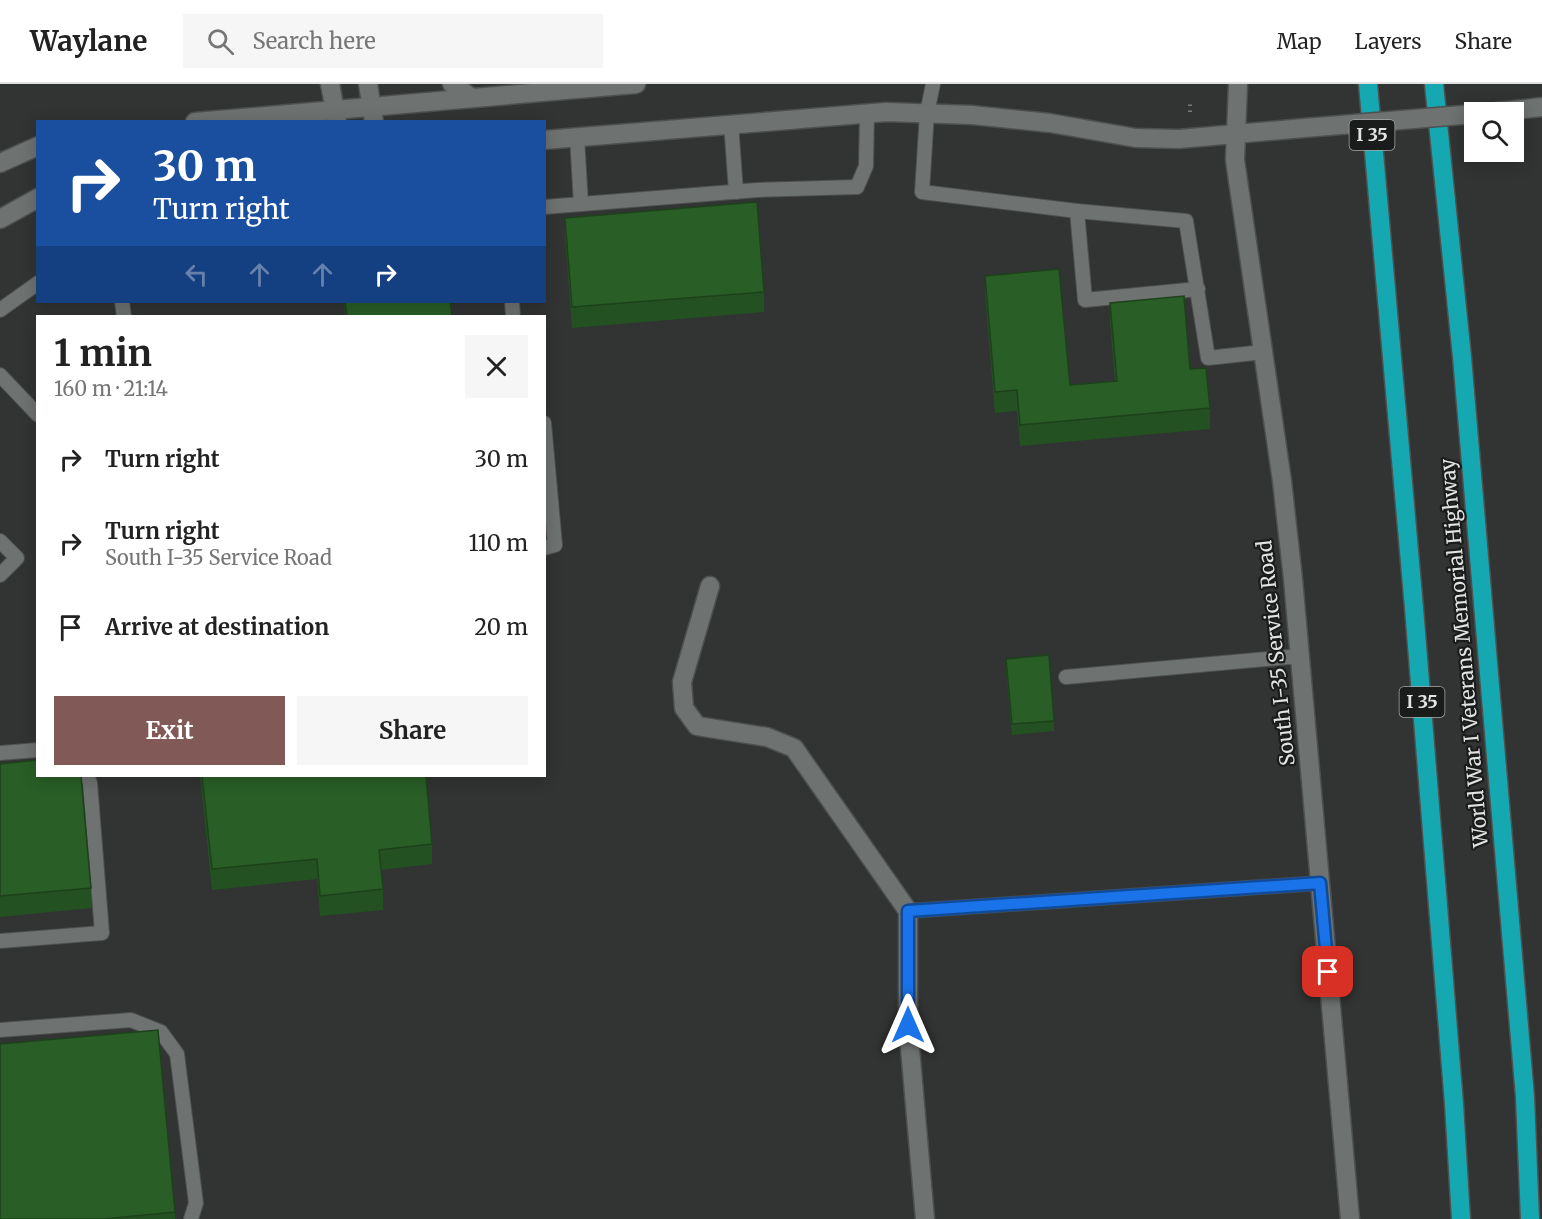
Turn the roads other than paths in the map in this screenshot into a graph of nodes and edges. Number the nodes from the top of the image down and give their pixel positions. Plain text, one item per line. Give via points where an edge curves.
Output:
1 (330, 84) edge
2 (368, 84) edge
3 (452, 84) edge
4 (636, 84) edge
5 (933, 84) edge
6 (1238, 84) edge
7 (1368, 84) edge
8 (1434, 84) edge
9 (472, 98) junction
10 (1542, 107) edge
11 (1524, 109) edge
12 (867, 113) junction
13 (927, 113) junction
14 (373, 114) edge
15 (336, 115) edge
16 (1464, 115) edge
17 (235, 120) edge
18 (731, 123) junction
19 (1236, 134) junction
20 (577, 137) junction
21 (546, 140) edge
22 (36, 147) edge
23 (0, 163) edge
24 (736, 192) junction
25 (36, 199) edge
26 (581, 204) junction
27 (546, 207) edge
28 (1077, 212) junction
29 (0, 219) edge
30 (36, 284) edge
31 (1198, 289) junction
32 (0, 310) edge
33 (1263, 352) junction
34 (0, 375) edge
35 (36, 413) edge
36 (546, 445) edge
37 (0, 541) edge
38 (546, 547) edge
39 (0, 575) edge
40 (710, 586) dead end
41 (1300, 656) junction
42 (1066, 677) dead end
43 (36, 750) edge
44 (0, 753) edge
45 (87, 777) edge
46 (1320, 883) junction
47 (908, 911) junction
48 (0, 942) edge
49 (0, 1030) edge
50 (190, 1219) edge
51 (925, 1219) edge
52 (1350, 1219) edge
53 (1461, 1219) edge
54 (1530, 1219) edge

1 - 15 main road
2 - 14 main road
3 - 9 main road
4 - 9 main road
5 - 13 lane
6 - 19 main road, South I-35 Service Road
7 - 53 highway, I 35 via 1414,608
8 - 54 highway, World War I Veterans Memorial Highway via 1462,357 1525,1097
9 - 14 main road
10 - 11 main road
12 - 13 main road
12 - 18 main road
12 - 24 lane via 866,166 857,187
13 - 19 main road via 1050,123 1136,138
13 - 28 lane via 922,192
14 - 15 main road
15 - 17 main road
16 - 19 main road, bridge
18 - 20 main road
18 - 24 lane
19 - 33 main road, South I-35 Service Road via 1235,160
20 - 21 main road
20 - 26 lane
22 - 23 main road
24 - 26 lane
25 - 29 main road
26 - 27 lane
28 - 31 lane via 1186,221
28 - 31 lane via 1085,300
30 - 32 lane
31 - 33 lane via 1208,358
33 - 41 main road, South I-35 Service Road via 1282,481
34 - 35 lane
36 - 38 lane via 555,545
37 - 39 lane via 17,558
40 - 47 main road via 682,682 684,708 697,726 767,737 794,748
41 - 42 lane
41 - 46 main road, South I-35 Service Road
43 - 44 lane
45 - 48 lane via 102,933
46 - 47 lane
46 - 52 main road, South I-35 Service Road
47 - 51 main road via 908,1025
49 - 50 lane via 131,1020 161,1032 177,1053 196,1203

